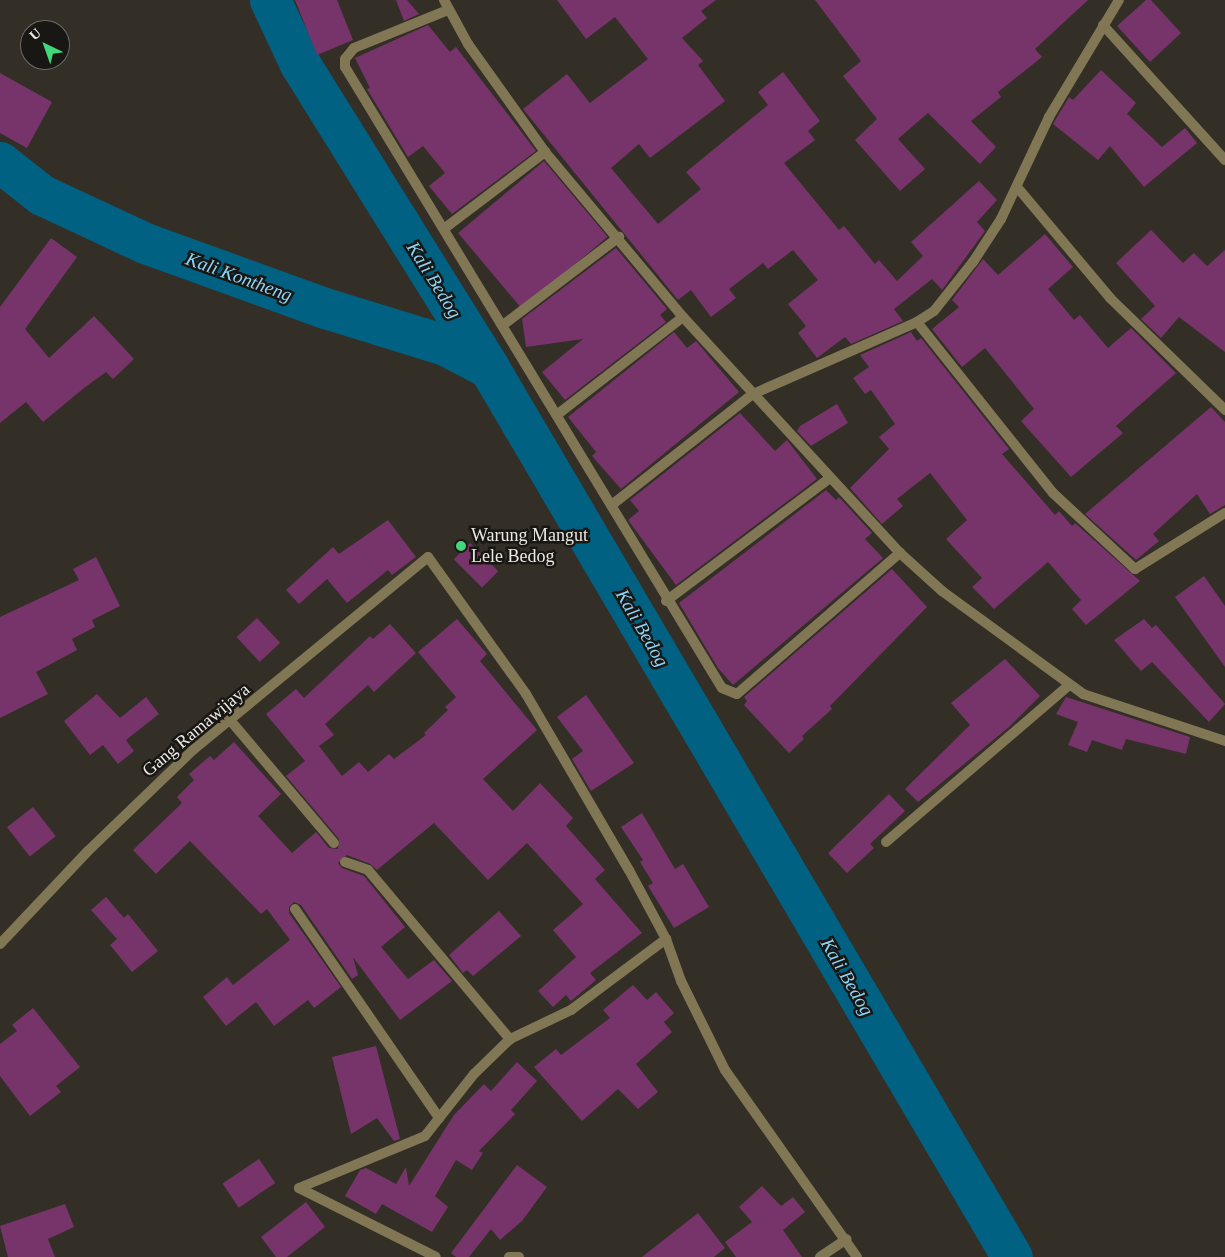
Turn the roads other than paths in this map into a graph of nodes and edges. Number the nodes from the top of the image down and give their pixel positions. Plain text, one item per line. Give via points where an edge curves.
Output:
1 (1119, 0) edge
2 (446, 5) edge
3 (1103, 25) junction
4 (545, 152) junction
5 (1225, 160) edge
6 (1017, 186) junction
7 (445, 228) junction
8 (619, 237) junction
9 (683, 318) junction
10 (916, 322) junction
11 (503, 325) junction
12 (753, 394) junction
13 (1225, 410) edge
14 (558, 414) junction
15 (830, 478) junction
16 (612, 504) junction
17 (1225, 513) edge
18 (900, 553) junction
19 (666, 601) junction
20 (1069, 685) junction
21 (230, 720) junction
22 (1225, 741) edge
23 (886, 842) dead end
24 (334, 844) dead end
25 (345, 862) dead end
26 (295, 909) dead end
27 (666, 939) junction
28 (0, 944) edge
29 (510, 1039) junction
30 (439, 1118) junction
31 (846, 1239) junction
32 (436, 1257) edge
33 (509, 1257) edge
34 (519, 1257) edge
35 (820, 1257) edge
36 (857, 1257) edge

1 - 3 street
2 - 4 street
2 - 7 street via 354,48 345,59 345,67
3 - 5 street
3 - 6 street via 1049,117
4 - 7 street
4 - 8 street
6 - 10 street via 973,262 934,310
6 - 13 street via 1110,298
7 - 11 street
8 - 9 street
8 - 11 street
9 - 12 street
9 - 14 street
10 - 12 street
10 - 17 street via 1053,493 1135,569
11 - 14 street
12 - 15 street
12 - 16 street
14 - 16 street
15 - 18 street
15 - 19 street
16 - 19 street
18 - 19 street via 737,694 722,688
18 - 20 street via 942,591
20 - 22 street via 1083,694
20 - 23 street
21 - 24 street
21 - 27 street, Gang Ramawijaya via 428,557 526,694
21 - 28 street, Gang Ramawijaya via 130,808
25 - 29 street via 368,870
26 - 30 street
27 - 29 street via 571,1010
27 - 31 street via 681,981 725,1070
29 - 30 street via 474,1074
30 - 32 street via 426,1136 299,1188
31 - 35 street
31 - 36 street
33 - 34 street

